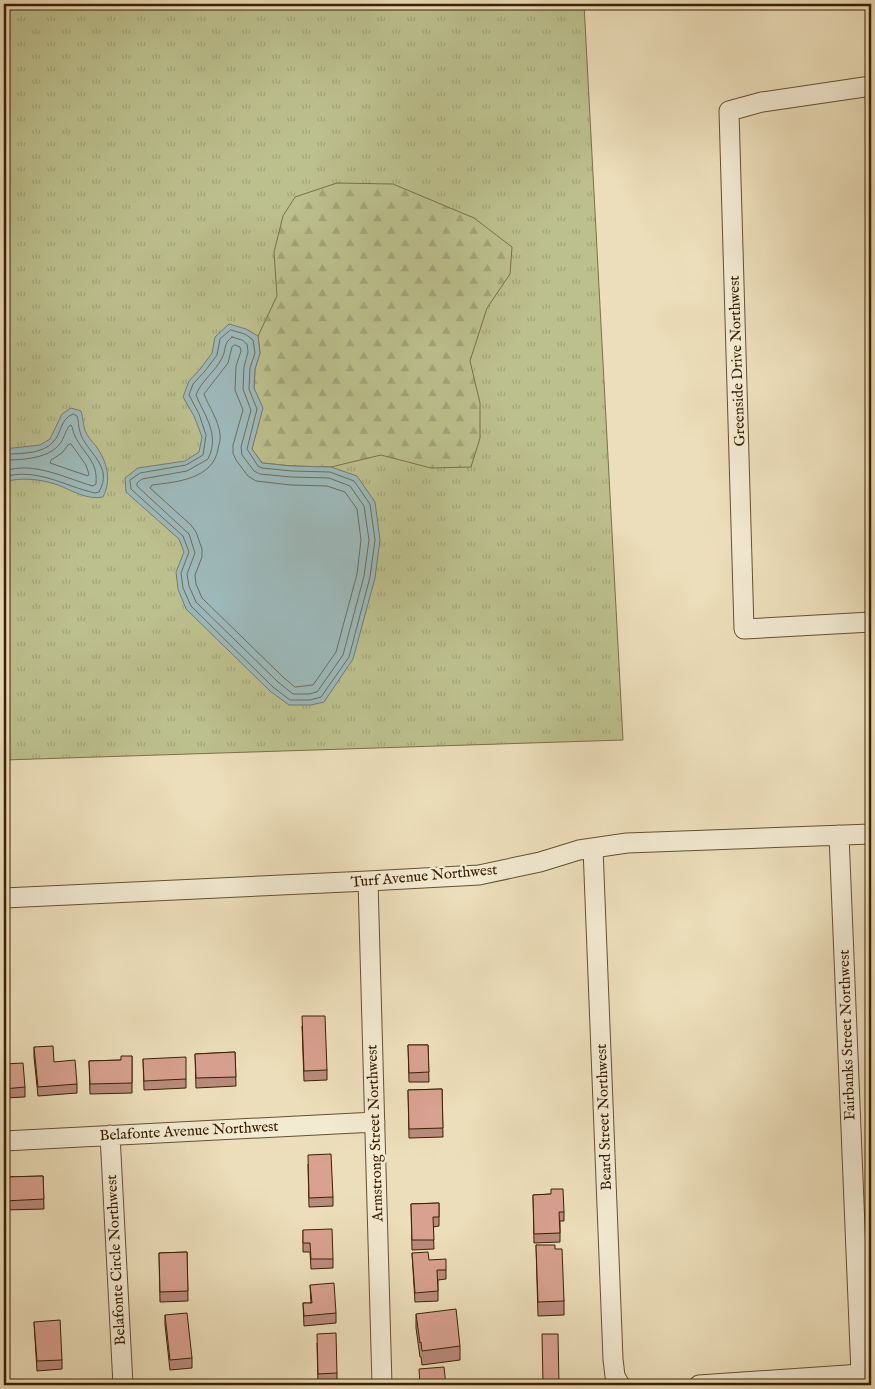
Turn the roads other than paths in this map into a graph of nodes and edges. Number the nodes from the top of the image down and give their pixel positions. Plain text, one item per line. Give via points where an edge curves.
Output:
1 (871, 86) edge
2 (871, 622) edge
3 (871, 834) edge
4 (839, 835) junction
5 (593, 848) junction
6 (368, 881) junction
7 (4, 898) edge
8 (375, 1122) junction
9 (110, 1135) junction
10 (4, 1141) edge
11 (863, 1380) edge
12 (825, 1381) edge
13 (123, 1385) edge
14 (382, 1385) edge
15 (620, 1385) edge
16 (699, 1385) edge

1 - 2 street, Greenside Drive Northwest via 762,102 728,111 744,629
3 - 4 street, Turf Avenue Northwest
4 - 5 street, Turf Avenue Northwest
4 - 11 street, Fairbanks Street Northwest
5 - 6 street, Turf Avenue Northwest via 479,875
5 - 15 street, Beard Street Northwest via 613,1359
6 - 7 street, Turf Avenue Northwest
6 - 8 street, Armstrong Street Northwest
8 - 9 street, Belafonte Avenue Northwest
8 - 14 street, Armstrong Street Northwest
9 - 10 street, Belafonte Avenue Northwest
9 - 13 street, Belafonte Circle Northwest
11 - 12 street
12 - 16 street

